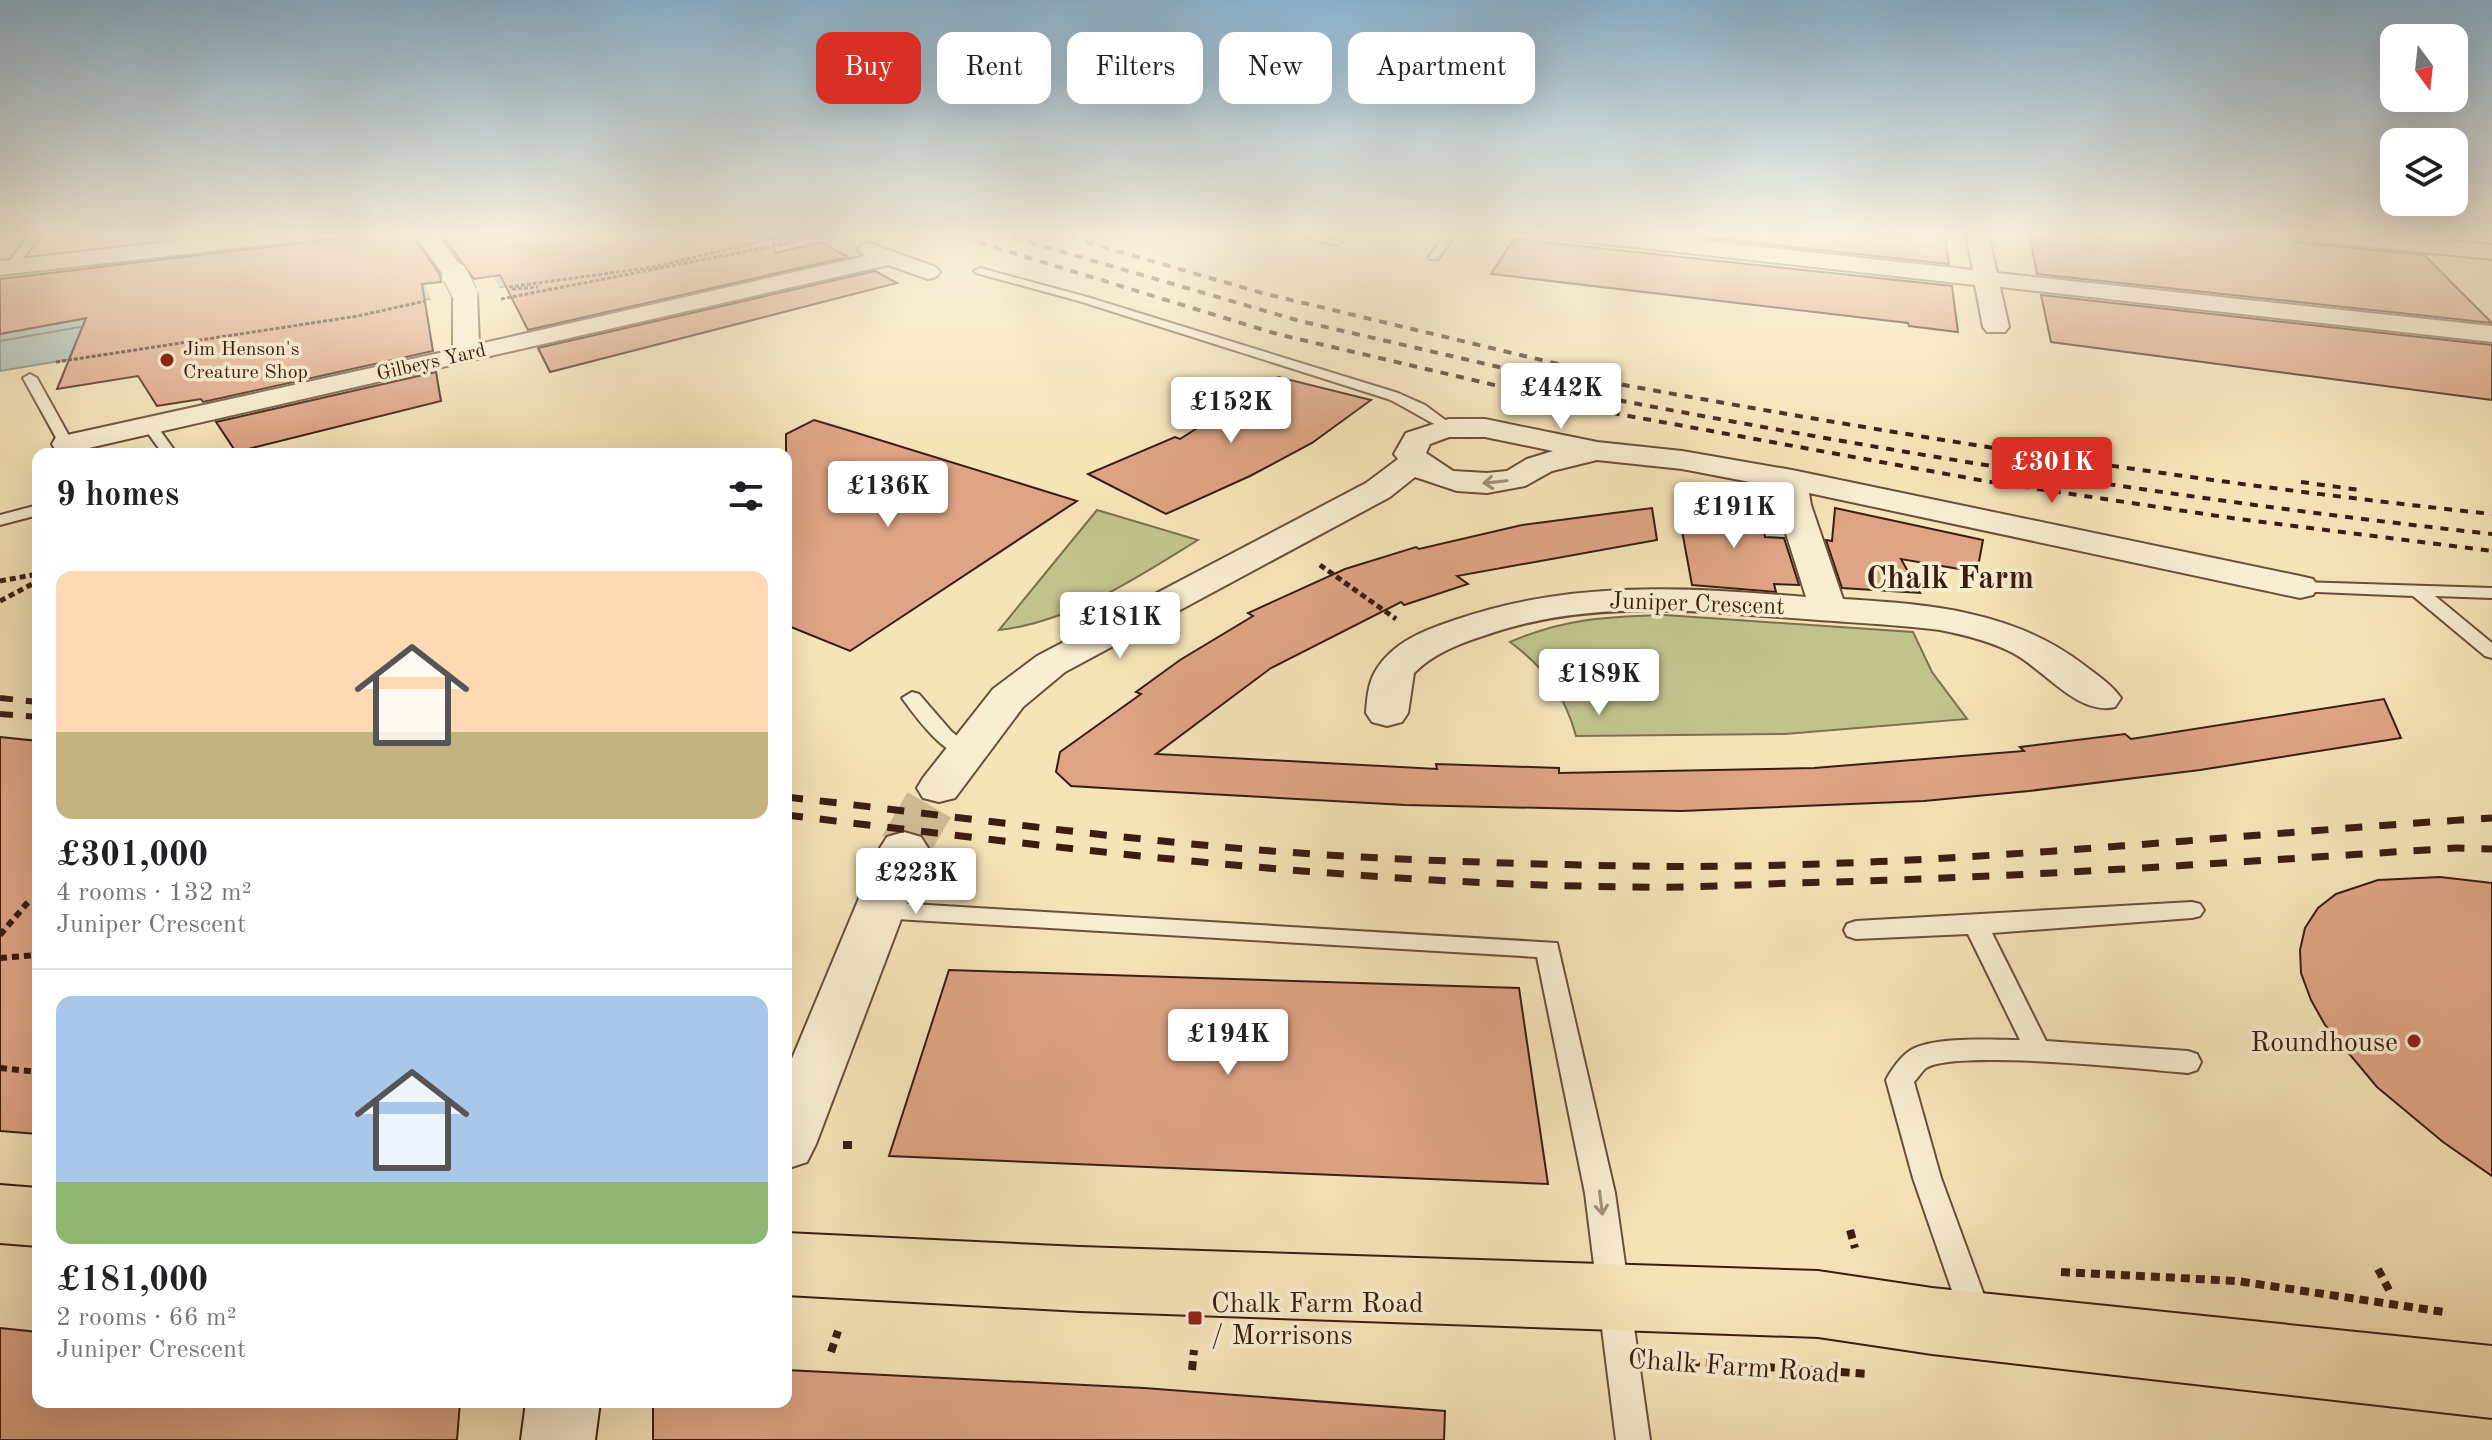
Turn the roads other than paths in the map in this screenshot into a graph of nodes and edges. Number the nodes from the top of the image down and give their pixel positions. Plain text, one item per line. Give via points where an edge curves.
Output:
1 (469, 300) edge
2 (700, 300) edge
3 (1084, 300) edge
4 (1991, 300) edge
5 (2187, 300) edge
6 (1996, 327) dead end
7 (2492, 334) edge
8 (466, 353) junction
9 (30, 378) dead end
10 (149, 425) junction
11 (1449, 428) junction
12 (1517, 437) junction
13 (69, 448) edge
14 (73, 448) edge
15 (166, 448) edge
16 (1597, 451) junction
17 (1414, 462) junction
18 (1537, 465) junction
19 (1447, 479) junction
20 (1792, 480) junction
21 (1378, 490) junction
22 (32, 512) edge
23 (0, 520) edge
24 (2300, 587) joint
25 (2418, 591) junction
26 (2492, 593) edge
27 (1828, 609) junction
28 (2492, 652) edge
29 (912, 698) dead end
30 (2100, 698) dead end
31 (1387, 713) dead end
32 (965, 751) junction
33 (939, 788) tunnel mouth
34 (904, 848) tunnel mouth
35 (879, 910) junction
36 (2192, 910) dead end
37 (1976, 925) junction
38 (1856, 930) dead end
39 (2038, 1051) junction
40 (2188, 1062) dead end
41 (792, 1129) edge
42 (0, 1214) edge
43 (32, 1217) edge
44 (792, 1264) edge
45 (1979, 1325) junction
46 (1617, 1327) junction
47 (2492, 1382) edge
48 (562, 1408) edge
49 (558, 1440) edge
50 (1633, 1440) edge

1 - 8 street
2 - 8 street, Gilbeys Yard
3 - 11 lane via 1393,396
4 - 6 street
5 - 7 street
8 - 10 street, Gilbeys Yard
9 - 13 lane
10 - 14 street, Gilbeys Yard
10 - 15 lane
11 - 12 street via 1485,428
11 - 17 street via 1417,439 1410,454
12 - 16 street
12 - 18 street via 1537,453
16 - 18 street
16 - 20 street
17 - 19 street
17 - 21 street
18 -> 19 street via 1518,478 1499,482
19 - 21 street
20 - 24 street
20 - 27 street, Juniper Crescent via 1794,505
21 - 32 street via 1051,664 1008,698
22 - 23 lane
24 - 25 lane
25 - 26 lane
25 - 28 lane
27 - 30 street, Juniper Crescent via 1955,622 2011,637
27 - 31 street, Juniper Crescent via 1616,597 1524,611 1430,643 1397,668
29 - 32 lane
32 - 33 street
34 - 35 street
35 - 41 street
35 -> 46 lane via 1548,949 1600,1193
36 - 37 lane
37 - 38 lane
37 - 39 lane
39 - 40 lane
39 - 45 lane via 1964,1050 1919,1058 1900,1080 1927,1178
42 - 43 main road
44 - 46 main road via 1080,1279
45 - 46 main road via 1818,1304
45 - 47 main road
46 - 50 lane
48 - 49 main road

